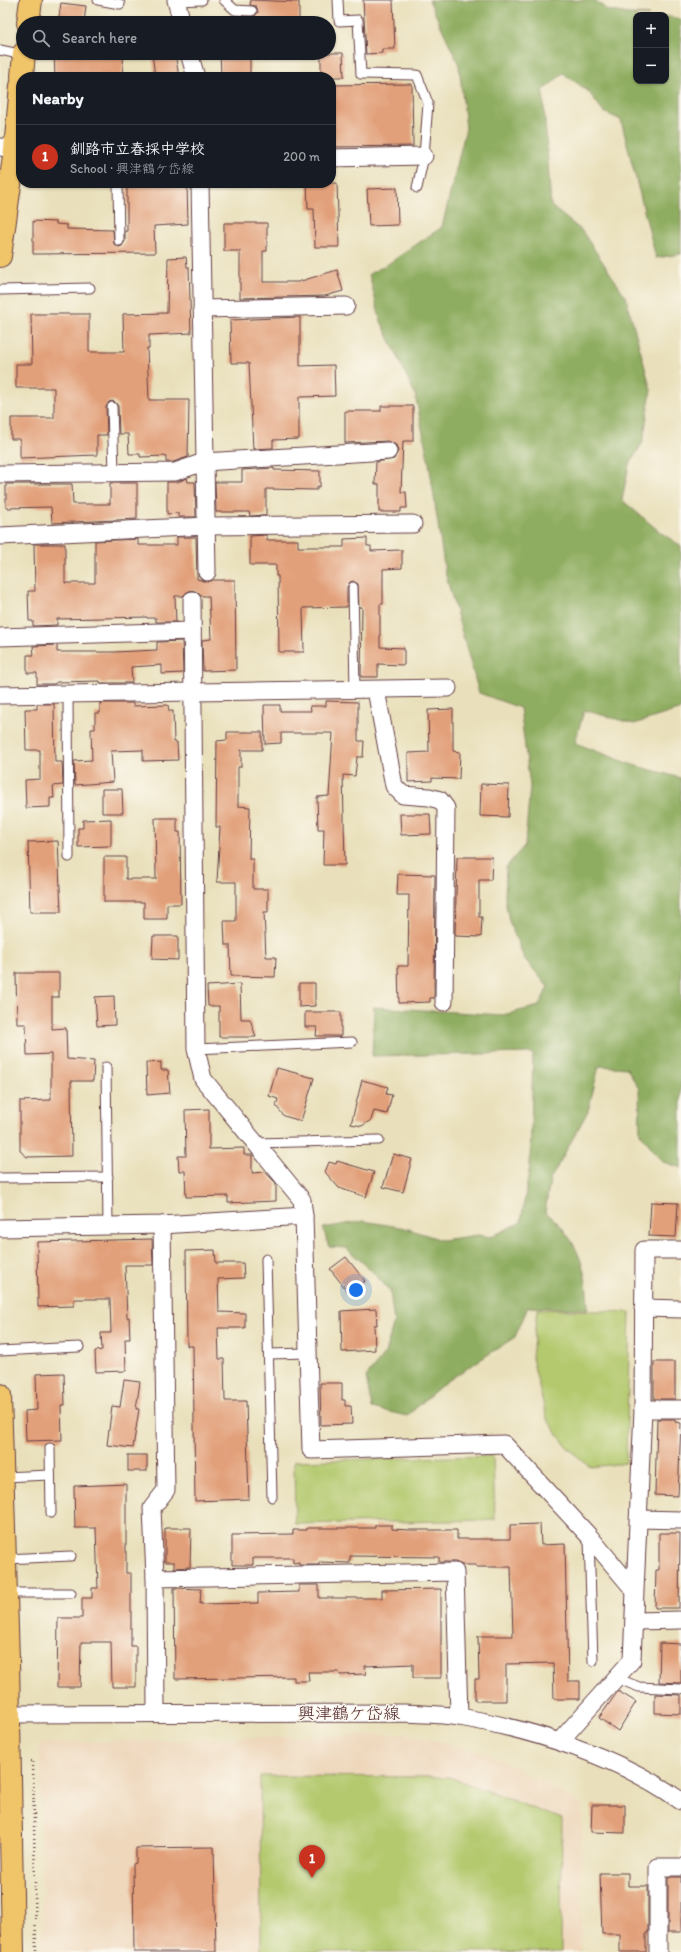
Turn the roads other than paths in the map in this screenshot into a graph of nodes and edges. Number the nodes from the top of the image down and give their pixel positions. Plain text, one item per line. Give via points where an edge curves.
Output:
1 (31, 0) edge
2 (98, 0) edge
3 (176, 0) edge
4 (202, 0) edge
5 (224, 0) edge
6 (338, 0) edge
7 (120, 4) dead end
8 (252, 11) dead end
9 (29, 16) edge
10 (180, 16) edge
11 (0, 50) edge
12 (16, 53) edge
13 (23, 60) edge
14 (191, 60) edge
15 (22, 72) edge
16 (195, 72) edge
17 (16, 121) edge
18 (12, 149) edge
19 (424, 156) junction
20 (336, 158) edge
21 (118, 188) edge
22 (200, 188) edge
23 (417, 188) dead end
24 (2, 222) edge
25 (119, 241) dead end
26 (0, 256) edge
27 (90, 288) dead end
28 (0, 290) edge
29 (346, 306) dead end
30 (202, 309) junction
31 (112, 407) dead end
32 (388, 452) dead end
33 (204, 462) junction
34 (114, 472) junction
35 (0, 474) edge
36 (413, 524) dead end
37 (207, 526) junction
38 (0, 536) edge
39 (207, 572) dead end
40 (353, 587) dead end
41 (192, 600) dead end
42 (192, 631) junction
43 (0, 637) edge
44 (448, 688) dead end
45 (355, 690) junction
46 (376, 690) junction
47 (192, 691) junction
48 (68, 694) junction
49 (0, 695) edge
50 (70, 858) dead end
51 (444, 1002) dead end
52 (352, 1042) dead end
53 (196, 1049) junction
54 (106, 1067) dead end
55 (379, 1140) dead end
56 (255, 1143) junction
57 (108, 1176) junction
58 (0, 1178) edge
59 (304, 1216) junction
60 (162, 1225) junction
61 (108, 1226) junction
62 (0, 1228) edge
63 (681, 1250) edge
64 (266, 1259) dead end
65 (643, 1308) junction
66 (681, 1309) edge
67 (79, 1347) dead end
68 (0, 1351) edge
69 (308, 1353) junction
70 (269, 1354) junction
71 (0, 1395) edge
72 (643, 1409) junction
73 (681, 1409) edge
74 (0, 1420) edge
75 (50, 1448) dead end
76 (50, 1475) junction
77 (3, 1477) junction
78 (272, 1497) dead end
79 (51, 1513) dead end
80 (639, 1519) junction
81 (681, 1520) edge
82 (589, 1536) junction
83 (71, 1556) dead end
84 (4, 1577) edge
85 (155, 1578) junction
86 (634, 1590) junction
87 (71, 1593) dead end
88 (681, 1620) edge
89 (635, 1621) junction
90 (593, 1661) dead end
91 (616, 1678) junction
92 (681, 1689) edge
93 (156, 1712) junction
94 (5, 1714) edge
95 (459, 1717) junction
96 (560, 1741) junction
97 (681, 1801) edge
98 (5, 1829) edge
99 (681, 1867) edge
100 (6, 1930) edge
101 (13, 1952) edge
102 (658, 1952) edge

1 - 9 main road
2 - 7 lane
3 - 4 lane
3 - 10 street
5 - 8 lane via 235,10
6 - 19 lane via 339,21 358,20 361,74 417,75 428,103
11 - 12 lane
13 - 15 main road
14 - 16 street
17 - 18 main road
18 - 24 main road
19 - 20 street
19 - 23 lane
21 - 25 lane
22 - 30 street
24 - 26 main road
27 - 28 lane
29 - 30 street
30 - 33 street
31 - 34 lane
32 - 33 street
33 - 34 street via 175,472
33 - 37 street
34 - 35 street
36 - 37 street
37 - 38 street
37 - 39 street
40 - 45 lane
41 - 42 street
42 - 43 street
42 - 47 street
44 - 46 street
45 - 46 street
45 - 47 street
46 - 51 street via 394,786 403,795 440,800 446,808
47 - 48 street
47 - 53 street
48 - 49 street
48 - 50 lane
52 - 53 lane
53 - 56 street via 203,1080
54 - 57 lane
55 - 56 lane
56 - 59 street via 302,1200
57 - 58 lane
57 - 61 lane
59 - 60 street
59 - 69 street
60 - 61 street
60 - 85 street via 166,1490 152,1508
61 - 62 street
63 - 65 street via 644,1250
64 - 70 lane
65 - 66 street
65 - 72 street
67 - 68 lane
69 - 70 lane
69 - 82 street via 311,1450 504,1444
70 - 78 lane
71 - 74 main road
72 - 73 street
72 - 80 street
74 - 77 main road
75 - 76 lane
76 - 77 lane
76 - 79 lane
77 - 84 main road
80 - 81 street
80 - 86 street
82 - 86 street
82 - 90 lane
83 - 84 lane
84 - 87 lane
84 - 94 main road
85 - 93 street
85 - 95 street via 455,1572
86 - 89 street
88 - 89 street
89 - 91 street via 632,1660
91 - 92 lane via 639,1688
91 - 96 street
93 - 94 street, 興津鶴ケ岱線
93 - 95 street, 興津鶴ケ岱線 via 405,1713
94 - 98 main road
95 - 96 street, 興津鶴ケ岱線
96 - 97 street, 興津鶴ケ岱線 via 661,1786
98 - 100 main road
99 - 102 street via 658,1867
100 - 101 main road

